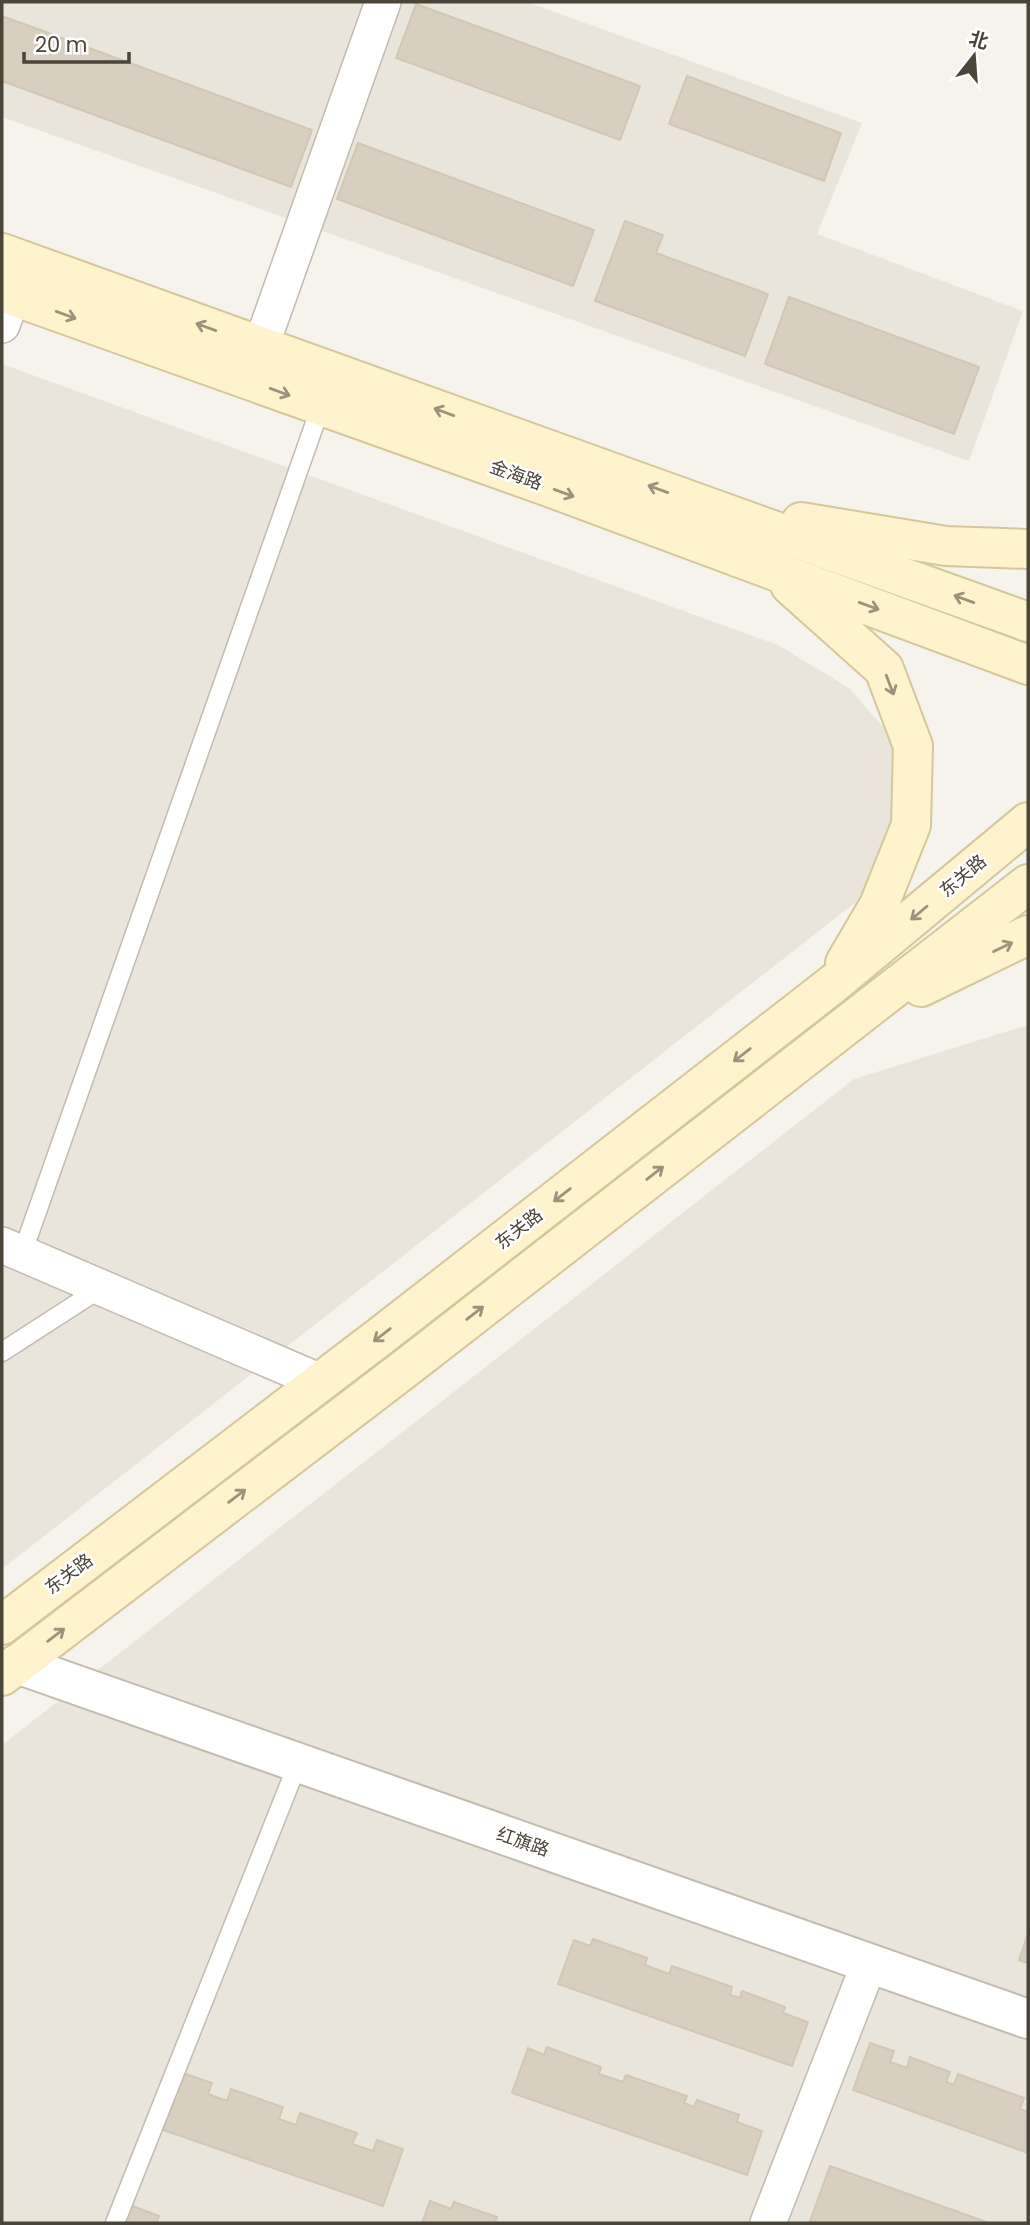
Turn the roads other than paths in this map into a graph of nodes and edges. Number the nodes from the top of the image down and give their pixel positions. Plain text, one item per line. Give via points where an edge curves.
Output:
1 (383, 2) edge
2 (2, 253) edge
3 (5, 304) edge
4 (261, 346) junction
5 (321, 406) junction
6 (706, 506) junction
7 (1028, 549) edge
8 (773, 570) junction
9 (1028, 622) edge
10 (1028, 665) edge
11 (1028, 822) edge
12 (1028, 884) edge
13 (1028, 935) edge
14 (833, 984) junction
15 (853, 1020) junction
16 (12, 1250) edge
17 (101, 1287) junction
18 (2, 1352) edge
19 (321, 1382) junction
20 (2, 1625) edge
21 (9, 1670) edge
22 (298, 1763) junction
23 (869, 1964) junction
24 (1028, 2020) edge
25 (115, 2223) edge
26 (768, 2223) edge

1 - 4 street
4 -> 2 main road, 金海路
3 -> 5 main road, 金海路
6 -> 4 main road, 金海路
5 -> 8 main road, 金海路
5 - 16 lane
6 - 7 main road via 946,546
9 -> 6 main road, 金海路
8 -> 10 main road, 金海路
8 -> 14 main road via 884,669 914,746 911,825 879,905
11 -> 14 main road, 东关路
12 - 15 main road
15 -> 13 main road
14 -> 19 main road, 东关路
21 -> 15 main road
16 - 17 street
17 - 18 lane
17 - 19 street
19 - 20 main road, 东关路
21 - 22 street, 红旗路
22 - 23 street, 红旗路
22 - 25 lane
23 - 24 street, 红旗路
23 - 26 street

